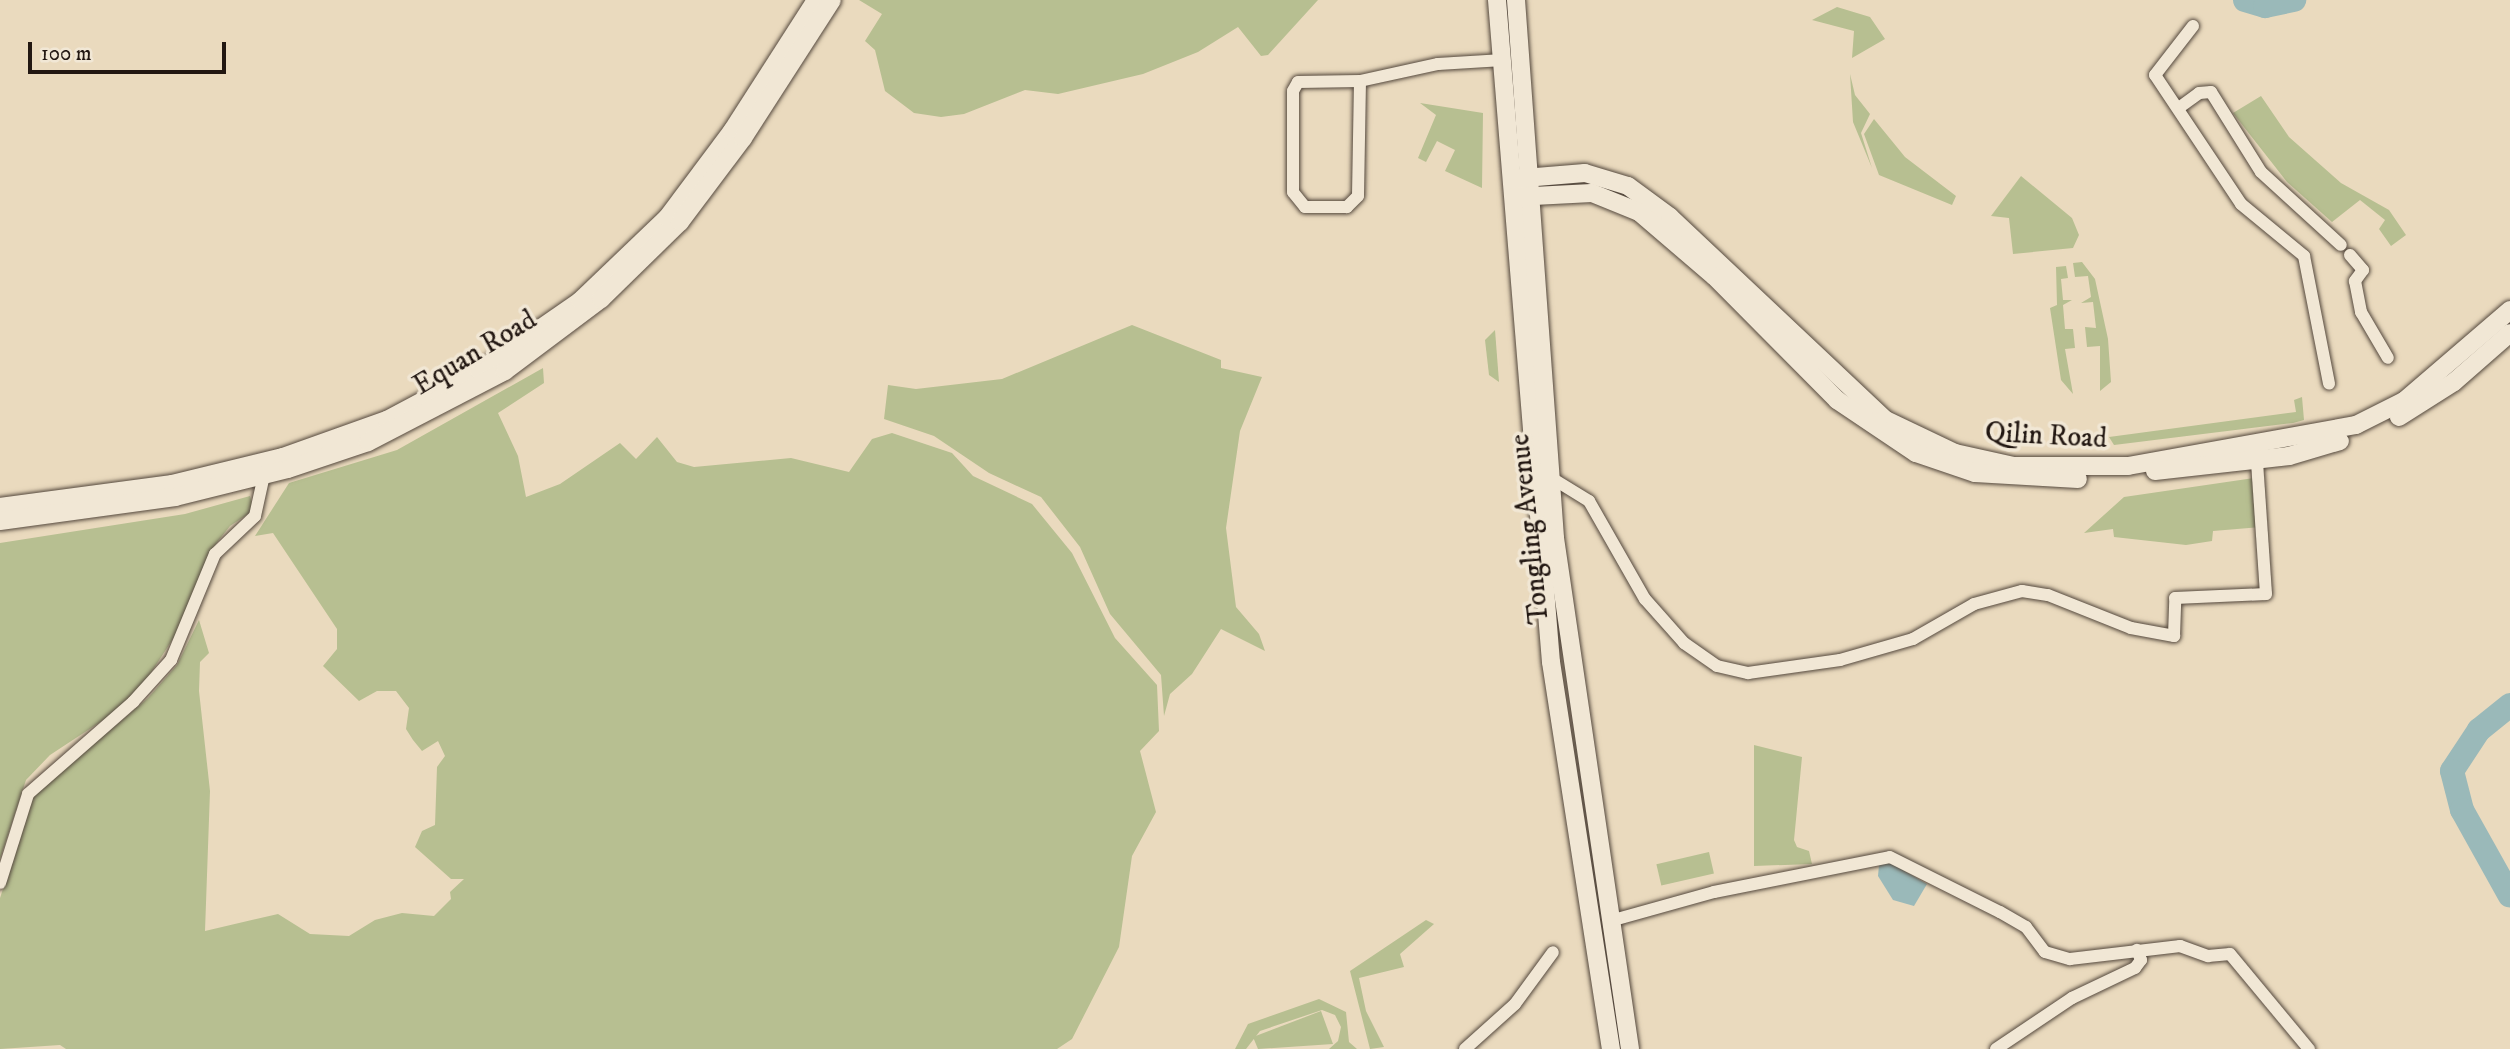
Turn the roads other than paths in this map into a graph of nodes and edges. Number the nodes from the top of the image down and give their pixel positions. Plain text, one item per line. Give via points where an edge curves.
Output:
1 (816, 0) edge
2 (832, 0) edge
3 (1497, 0) edge
4 (1516, 0) edge
5 (2193, 26) dead end
6 (1503, 60) junction
7 (1360, 81) junction
8 (2180, 107) junction
9 (1522, 187) junction
10 (2507, 320) edge
11 (2388, 358) dead end
12 (2329, 384) dead end
13 (2257, 461) junction
14 (264, 475) junction
15 (1550, 477) junction
16 (0, 507) edge
17 (0, 521) edge
18 (0, 883) edge
19 (1610, 920) junction
20 (2137, 950) junction
21 (1553, 952) dead end
22 (1465, 1049) edge
23 (1611, 1049) edge
24 (1630, 1049) edge
25 (1996, 1049) edge
26 (2309, 1049) edge

1 - 16 main road, Equan Road via 732,131 667,218 580,301 479,371 387,420 283,457 172,484
2 - 14 main road, Equan Road via 691,209 601,299 536,351 434,410 359,446
3 - 6 main road, Tongling Avenue
4 - 9 main road, Tongling Avenue
5 - 8 street via 2155,75
6 - 7 street via 1438,64
6 - 9 main road, Tongling Avenue
7 - 7 street via 1358,195 1347,207 1305,207 1293,192 1295,85 1303,81
8 - 11 street via 2199,93 2211,92 2261,172 2363,270 2355,281 2361,312
8 - 12 street via 2241,204 2304,256
9 - 10 main road, Qilin Road via 1585,173 1628,186 1680,225 1884,419 1955,453 2013,466 2128,466 2356,425 2404,401
9 - 13 main road, Qilin Road via 1592,193 1623,203 1663,227 1837,400 1896,443 1934,461 1975,473 2047,481
9 - 15 main road, Tongling Avenue
9 - 23 main road, Tongling Avenue via 1551,662
10 - 13 main road, Qilin Road via 2454,382 2387,423 2306,452
13 - 15 street via 2266,594 2175,598 2174,636 2131,628 2048,595 2022,592 1974,604 1913,639 1840,660 1748,673 1717,666 1684,643 1646,599 1589,501
14 - 17 main road, Equan Road via 175,497
14 - 18 street via 255,516 215,554 171,660 133,702 28,794
15 - 19 main road, Tongling Avenue via 1584,763
19 - 20 street via 1680,906 1714,892 1890,857 2026,927 2045,952 2081,961
19 - 24 main road, Tongling Avenue
20 - 25 street via 2141,960 2135,968 2072,998
20 - 26 street via 2180,946 2235,958
21 - 22 street via 1515,1004

